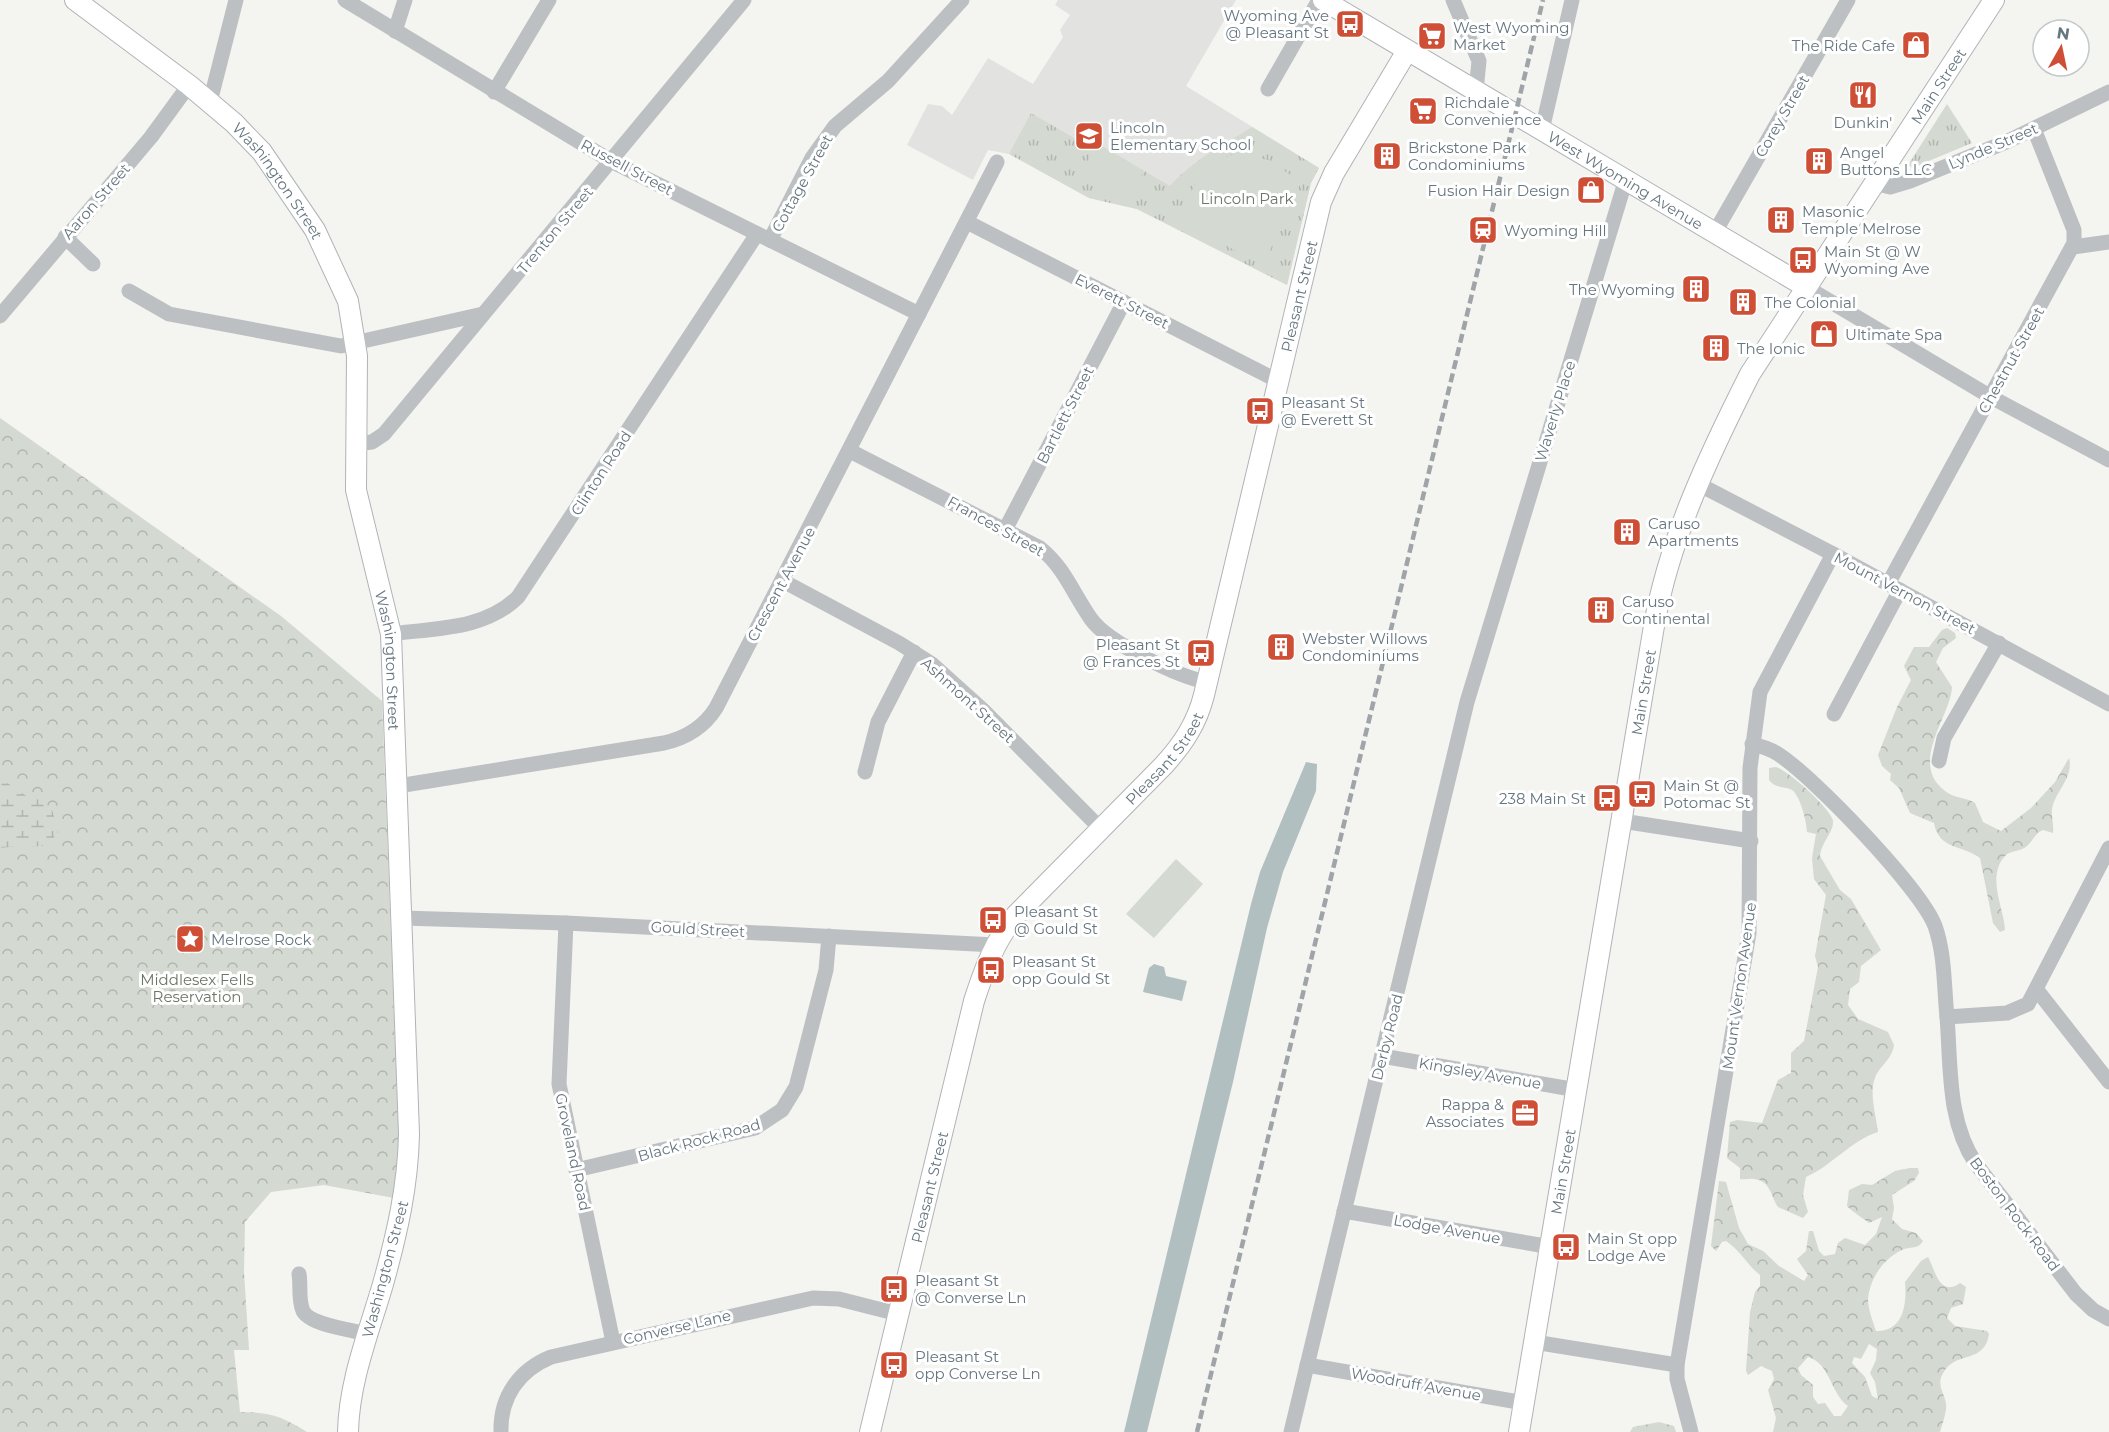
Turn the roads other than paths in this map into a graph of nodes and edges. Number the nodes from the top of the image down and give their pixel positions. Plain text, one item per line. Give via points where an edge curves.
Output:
1 (75, 0) edge
2 (236, 0) edge
3 (345, 0) edge
4 (405, 0) edge
5 (549, 0) edge
6 (744, 0) edge
7 (962, 0) edge
8 (1321, 0) edge
9 (1453, 0) edge
10 (1572, 0) edge
11 (1848, 0) edge
12 (1994, 0) edge
13 (395, 31) junction
14 (1407, 51) junction
15 (189, 85) junction
16 (1268, 89) dead end
17 (494, 92) junction
18 (1476, 92) junction
19 (2109, 92) edge
20 (210, 102) junction
21 (2034, 129) junction
22 (1542, 130) junction
23 (611, 161) junction
24 (998, 162) dead end
25 (1626, 179) junction
26 (1874, 183) junction
27 (967, 222) junction
28 (1715, 232) junction
29 (65, 237) junction
30 (764, 237) junction
31 (2109, 242) edge
32 (2073, 247) junction
33 (93, 264) dead end
34 (1806, 287) junction
35 (129, 291) dead end
36 (1124, 302) junction
37 (919, 314) junction
38 (483, 315) junction
39 (0, 316) edge
40 (356, 344) junction
41 (1278, 381) junction
42 (1991, 397) junction
43 (355, 444) junction
44 (850, 451) junction
45 (2109, 460) edge
46 (1700, 485) junction
47 (1006, 528) junction
48 (1833, 554) junction
49 (783, 581) junction
50 (1894, 587) junction
51 (391, 634) junction
52 (1485, 643) joint
53 (1999, 643) junction
54 (914, 652) junction
55 (1207, 682) junction
56 (2109, 704) edge
57 (1834, 714) dead end
58 (1752, 744) junction
59 (1939, 761) dead end
60 (865, 772) dead end
61 (398, 786) junction
62 (1622, 821) junction
63 (1101, 829) junction
64 (1750, 841) junction
65 (2109, 848) edge
66 (402, 918) junction
67 (566, 923) junction
68 (829, 936) junction
69 (995, 945) junction
70 (2037, 990) junction
71 (1947, 1017) junction
72 (1382, 1056) junction
73 (2109, 1082) edge
74 (1577, 1090) junction
75 (576, 1170) junction
76 (1344, 1211) junction
77 (1551, 1247) junction
78 (299, 1274) dead end
79 (898, 1314) junction
80 (2109, 1319) edge
81 (368, 1334) junction
82 (614, 1342) junction
83 (1534, 1342) junction
84 (1307, 1365) junction
85 (1677, 1365) junction
86 (1524, 1403) junction
87 (348, 1432) edge
88 (501, 1432) edge
89 (870, 1432) edge
90 (1291, 1432) edge
91 (1519, 1432) edge
92 (1691, 1432) edge

1 - 15 main road, Washington Street
2 - 20 street
3 - 13 street, Russell Street
4 - 13 street
5 - 17 street
6 - 23 street, Trenton Street
7 - 30 street, Cottage Street via 888,81 835,126
8 - 14 main road, West Wyoming Avenue
8 - 16 street
9 - 18 street via 1479,61
10 - 22 street
11 - 28 street, Corey Street
12 - 26 main road, Main Street
13 - 17 street, Russell Street
14 - 18 main road, West Wyoming Avenue
14 - 41 main road, Pleasant Street via 1323,195
15 - 20 main road, Washington Street
15 - 29 street, Aaron Street via 151,137
17 - 23 street, Russell Street
18 - 22 main road, West Wyoming Avenue
19 - 21 street, Lynde Street
20 - 40 main road, Washington Street via 262,152 309,222 343,284
21 - 26 street, Lynde Street via 1910,182 1890,187
21 - 32 street via 2074,231
22 - 25 main road, West Wyoming Avenue
23 - 30 street, Russell Street
23 - 38 street, Trenton Street
24 - 27 street, Crescent Avenue
25 - 28 main road, West Wyoming Avenue
25 - 52 street, Waverly Place
26 - 34 main road, Main Street
27 - 36 street, Everett Street
27 - 37 street, Crescent Avenue
28 - 34 main road, West Wyoming Avenue
29 - 33 street
29 - 39 street, Aaron Street
30 - 37 street, Russell Street
30 - 51 street, Clinton Road via 518,597 500,612 479,621
31 - 32 street
32 - 42 street, Chestnut Street
34 - 42 street
34 - 46 main road, Main Street via 1750,374
35 - 40 street via 169,314 341,346
36 - 41 street, Everett Street
36 - 47 street, Bartlett Street
37 - 44 street, Crescent Avenue
38 - 40 street
38 - 43 street, Trenton Street via 384,434 372,442
40 - 43 main road, Washington Street
41 - 55 main road, Pleasant Street
42 - 45 street
42 - 50 street, Chestnut Street
43 - 51 main road, Washington Street via 358,499
44 - 47 street, Frances Street
44 - 49 street, Crescent Avenue
46 - 48 street, Mount Vernon Street
46 - 62 main road, Main Street via 1663,577
47 - 55 street, Frances Street via 1053,558 1089,617 1104,632 1180,675
48 - 50 street, Mount Vernon Street
48 - 58 street, Mount Vernon Avenue via 1761,689
49 - 54 street, Ashmont Street
49 - 61 street, Crescent Avenue via 716,708 687,735 664,743
50 - 53 street, Mount Vernon Street
50 - 57 street, Chestnut Street
51 - 61 main road, Washington Street
52 - 72 street, Derby Road via 1467,702
53 - 56 street, Mount Vernon Street
53 - 59 street via 1944,738
54 - 60 street via 878,722
54 - 63 street, Ashmont Street via 957,685
55 - 63 main road, Pleasant Street via 1198,714 1183,743
58 - 64 street, Mount Vernon Avenue
58 - 71 street, Boston Rock Road via 1776,753 1796,769 1917,894 1938,937
61 - 66 main road, Washington Street
62 - 64 street
62 - 74 main road, Main Street
63 - 69 main road, Pleasant Street via 1016,915
64 - 85 street, Mount Vernon Avenue via 1749,933
65 - 70 street
66 - 67 street, Gould Street
66 - 81 main road, Washington Street via 409,1124 407,1180 398,1229
67 - 68 street, Gould Street
67 - 75 street, Groveland Road via 559,1084
68 - 69 street, Gould Street
68 - 75 street, Black Rock Road via 826,970 799,1080 777,1115 755,1128
69 - 79 main road, Pleasant Street via 974,1001
70 - 71 street via 2028,1004 2018,1010
70 - 73 street
71 - 80 street, Boston Rock Road via 1955,1114 1970,1155 2076,1294 2093,1311
72 - 74 street, Kingsley Avenue
72 - 76 street, Derby Road
74 - 77 main road, Main Street
75 - 82 street, Groveland Road
76 - 77 street, Lodge Avenue
76 - 84 street, Derby Road
77 - 83 main road, Main Street
78 - 81 street via 302,1308 307,1317
79 - 82 street, Converse Lane via 839,1299 813,1298
79 - 89 main road, Pleasant Street
81 - 87 main road, Washington Street via 353,1389
82 - 88 street, Converse Lane via 551,1357 530,1368 510,1392
83 - 85 street
83 - 86 main road, Main Street
84 - 86 street, Woodruff Avenue
84 - 90 street, Derby Road
85 - 92 street, Mount Vernon Avenue
86 - 91 main road, Main Street

